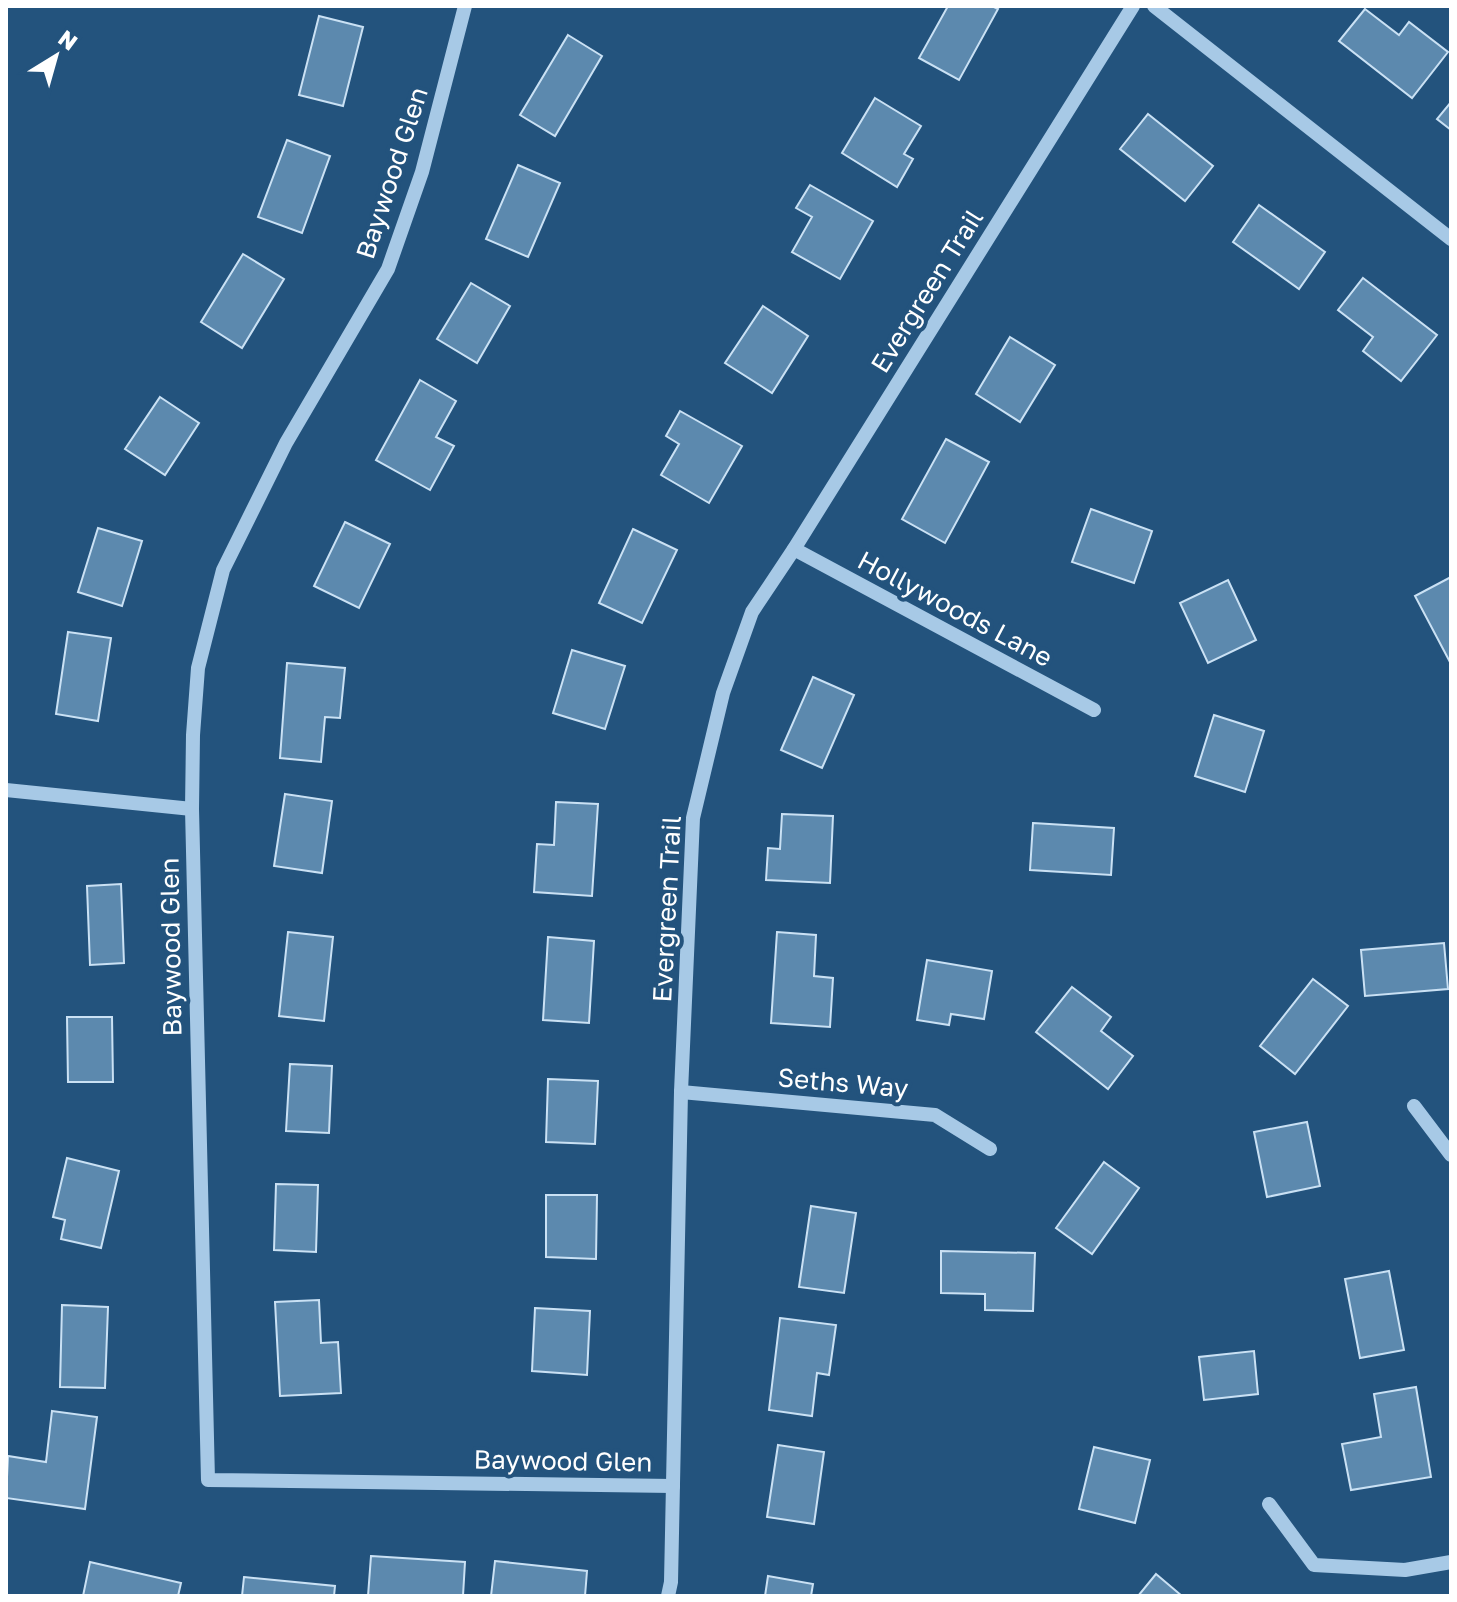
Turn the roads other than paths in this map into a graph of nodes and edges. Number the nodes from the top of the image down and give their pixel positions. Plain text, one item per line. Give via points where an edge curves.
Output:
1 (465, 6) edge
2 (1133, 6) edge
3 (1154, 6) edge
4 (1451, 239) edge
5 (794, 549) junction
6 (1094, 710) dead end
7 (6, 790) edge
8 (192, 809) junction
9 (681, 1092) junction
10 (1414, 1106) dead end
11 (990, 1149) dead end
12 (1451, 1155) edge
13 (673, 1486) junction
14 (1269, 1504) dead end
15 (1451, 1562) edge
16 (668, 1596) edge

1 - 8 street, Baywood Glen via 422,172 388,269 286,443 223,570 198,668
2 - 5 street, Evergreen Trail
3 - 4 street
5 - 6 street, Hollywoods Lane
5 - 9 street, Evergreen Trail via 752,612 723,693 693,818
7 - 8 street
8 - 13 street, Baywood Glen via 208,1480
9 - 11 street, Seths Way via 935,1115
9 - 13 street, Evergreen Trail
10 - 12 street
13 - 16 street, Evergreen Trail
14 - 15 street via 1314,1565 1405,1570

